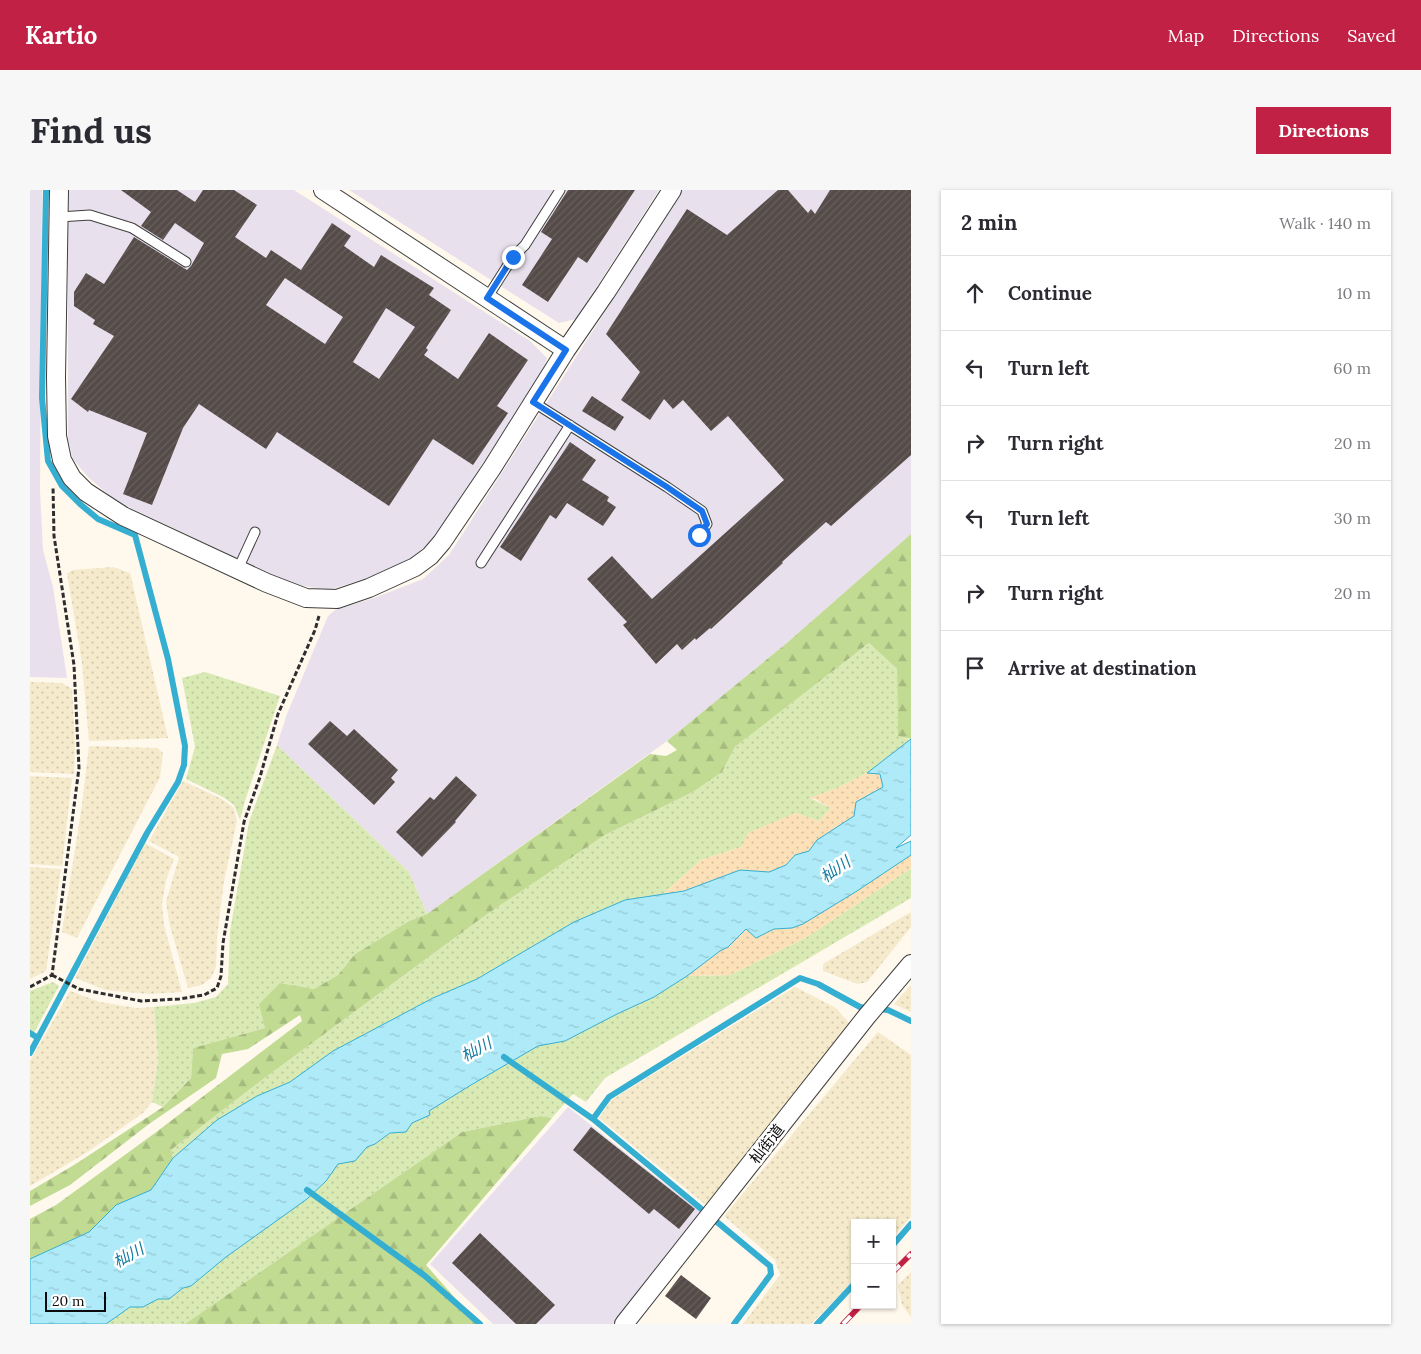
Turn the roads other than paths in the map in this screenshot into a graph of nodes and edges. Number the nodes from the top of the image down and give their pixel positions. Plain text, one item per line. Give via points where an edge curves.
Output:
1 (59, 190) edge
2 (323, 190) edge
3 (560, 190) edge
4 (672, 190) edge
5 (58, 217) junction
6 (186, 262) dead end
7 (487, 298) junction
8 (566, 350) junction
9 (533, 402) junction
10 (570, 425) junction
11 (255, 532) dead end
12 (699, 535) dead end
13 (480, 563) dead end
14 (238, 569) junction
15 (911, 964) edge
16 (624, 1324) edge

1 - 5 street
2 - 7 street
3 - 7 lane
4 - 8 street
5 - 6 lane via 90,215 132,228
5 - 14 street via 56,377 62,460 72,478 86,492 123,516
7 - 8 street
8 - 9 street
9 - 10 lane
9 - 14 street via 442,542 415,567 337,599 306,598
10 - 12 lane via 702,511 707,524
10 - 13 lane
11 - 14 lane
15 - 16 street, 杣街道

